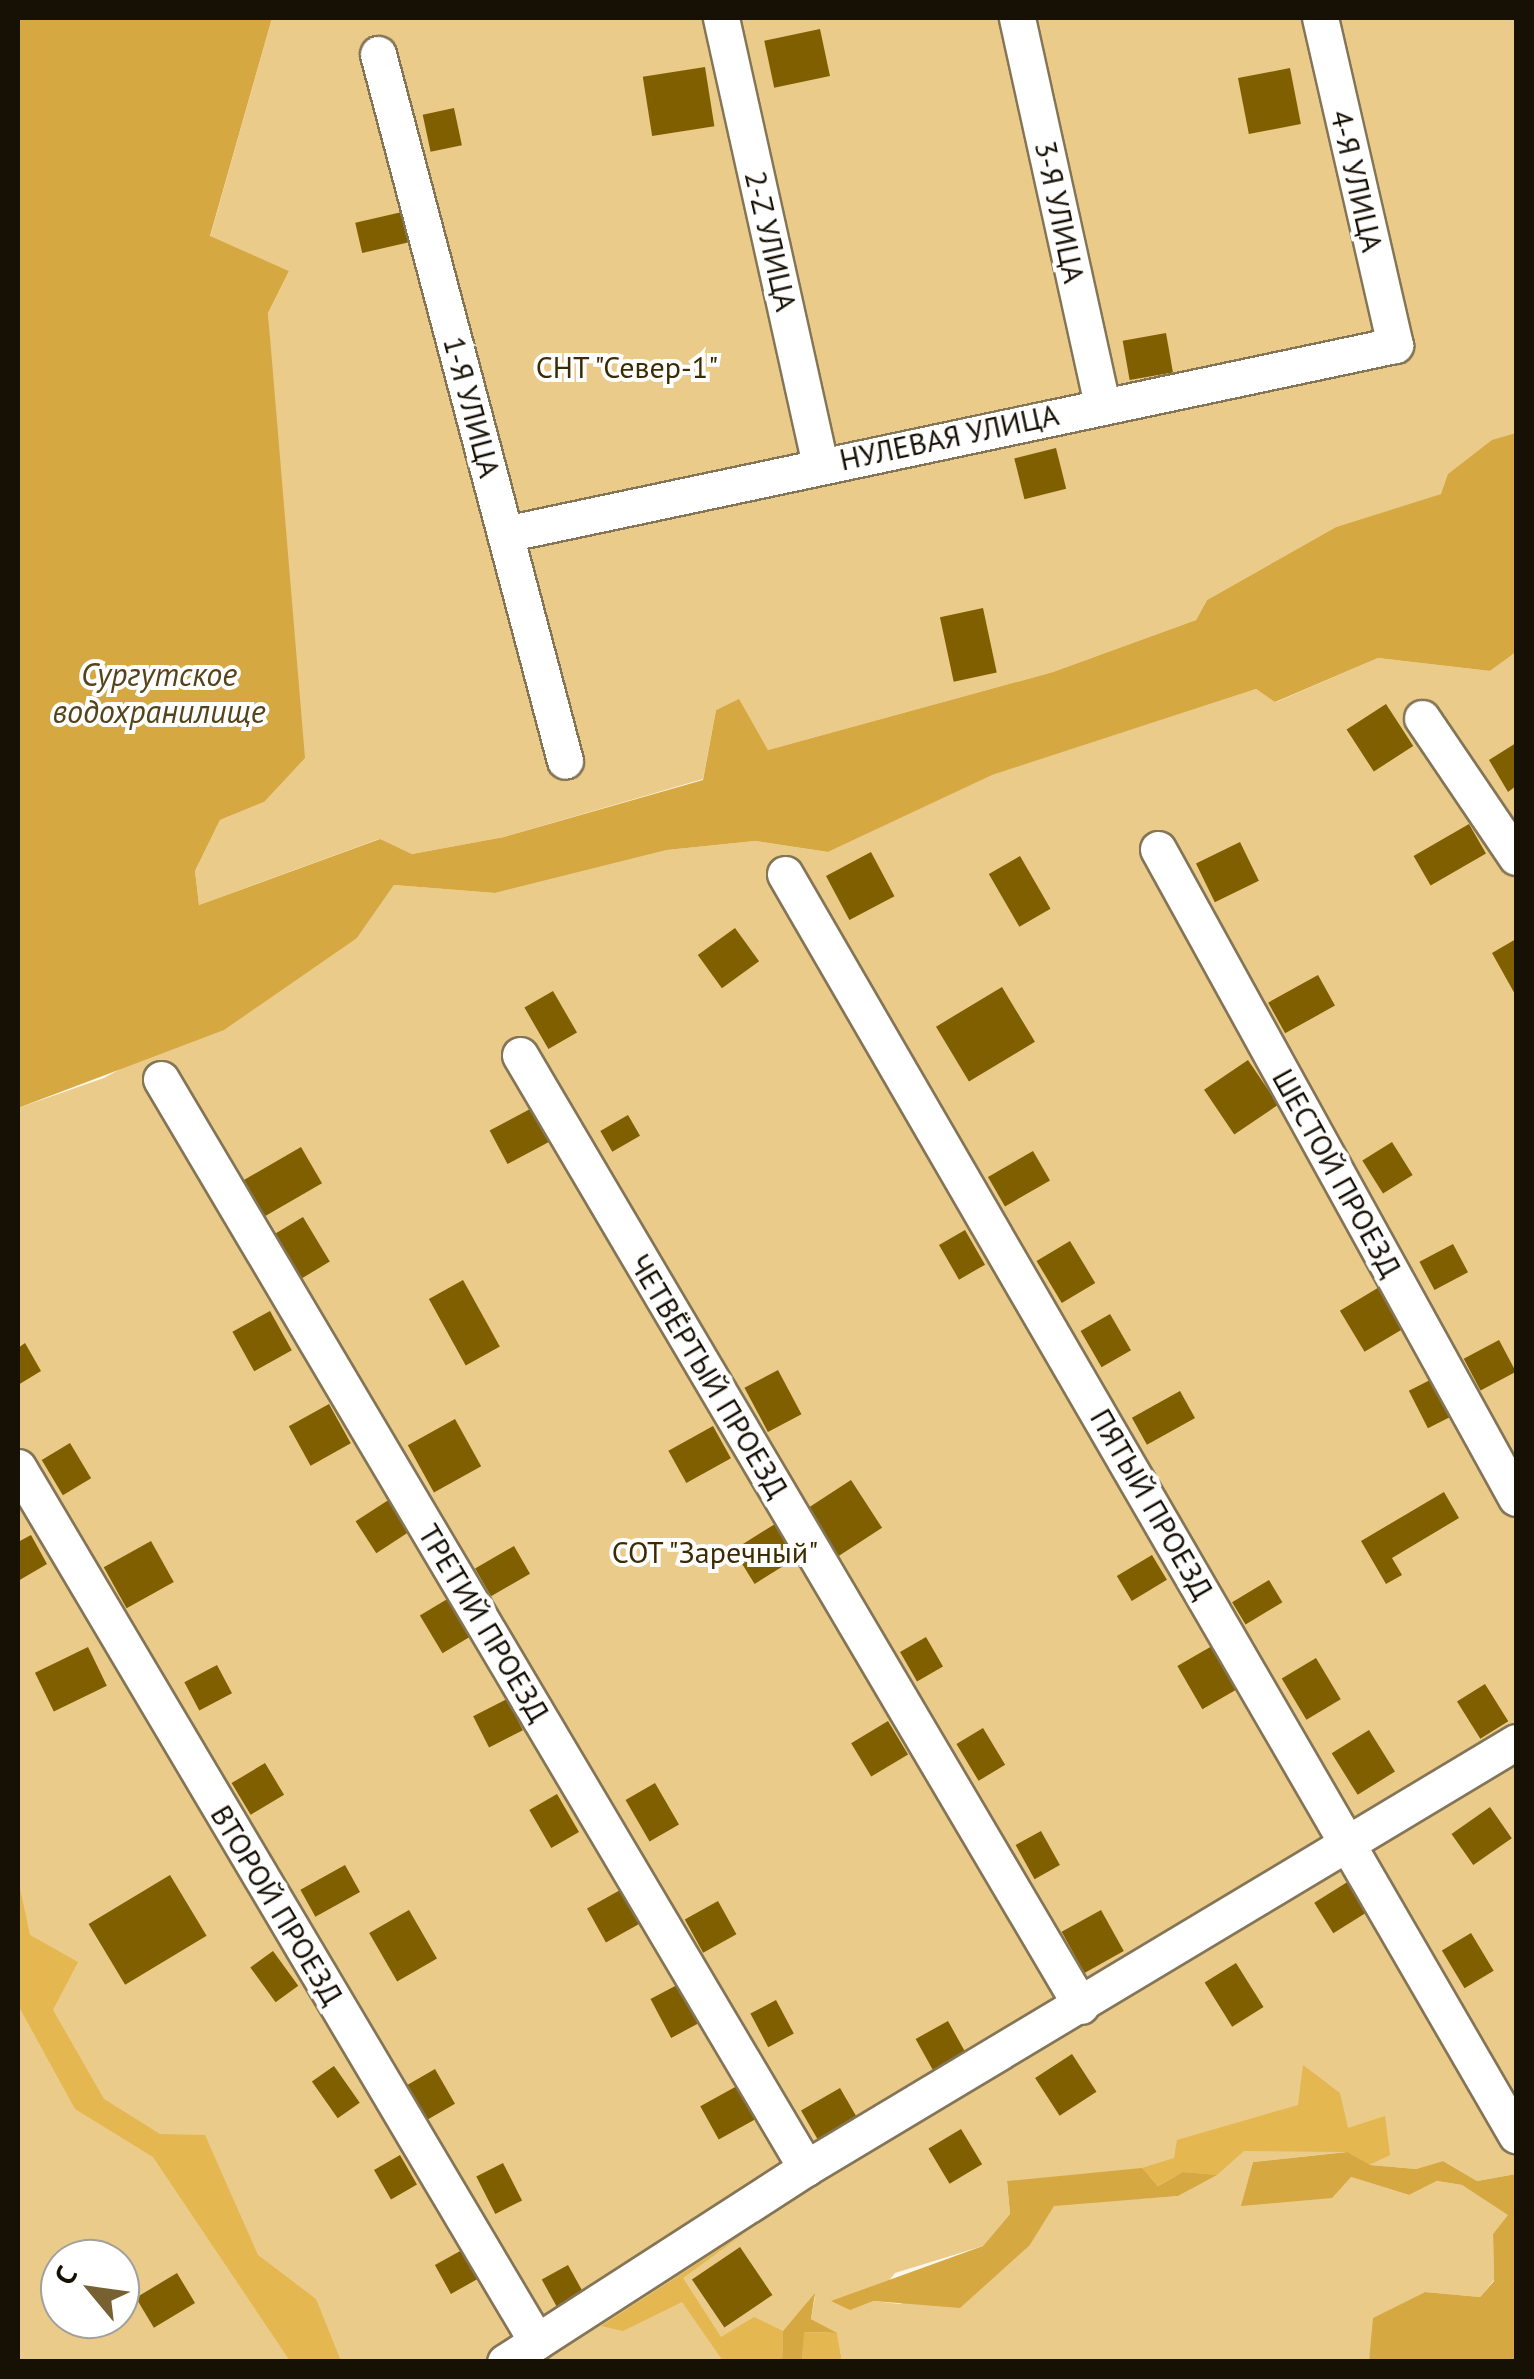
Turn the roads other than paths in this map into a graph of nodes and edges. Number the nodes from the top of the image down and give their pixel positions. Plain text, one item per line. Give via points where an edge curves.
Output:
1 (721, 18) edge
2 (1017, 18) edge
3 (1320, 18) edge
4 (378, 54) dead end
5 (1394, 345) joint
6 (1102, 406) junction
7 (820, 464) junction
8 (505, 534) junction
9 (1422, 718) dead end
10 (564, 761) dead end
11 (1158, 848) dead end
12 (1516, 857) edge
13 (785, 874) dead end
14 (520, 1056) dead end
15 (161, 1079) dead end
16 (18, 1467) edge
17 (1516, 1498) edge
18 (1516, 1742) edge
19 (1349, 1843) junction
20 (1081, 2006) junction
21 (1516, 2134) edge
22 (806, 2168) junction
23 (537, 2342) junction
24 (505, 2362) edge

1 - 7 street, 2-Z УЛИЦА
2 - 6 street, 3-Я УЛИЦА
3 - 5 street, 4-Я УЛИЦА
4 - 8 street, 1-Я УЛИЦА
5 - 6 street, НУЛЕВАЯ УЛИЦА
6 - 7 street, НУЛЕВАЯ УЛИЦА
7 - 8 street, НУЛЕВАЯ УЛИЦА
8 - 10 street, 1-Я УЛИЦА
9 - 12 street
11 - 17 street, ШЕСТОЙ ПРОЕЗД
13 - 19 street, ПЯТЫЙ ПРОЕЗД
14 - 20 street, ЧЕТВЁРТЫЙ ПРОЕЗД
15 - 22 street, ТРЕТИЙ ПРОЕЗД
16 - 23 street, ВТОРОЙ ПРОЕЗД
18 - 19 street
19 - 20 street
19 - 21 street, ПЯТЫЙ ПРОЕЗД
20 - 22 street
22 - 23 street
23 - 24 street

